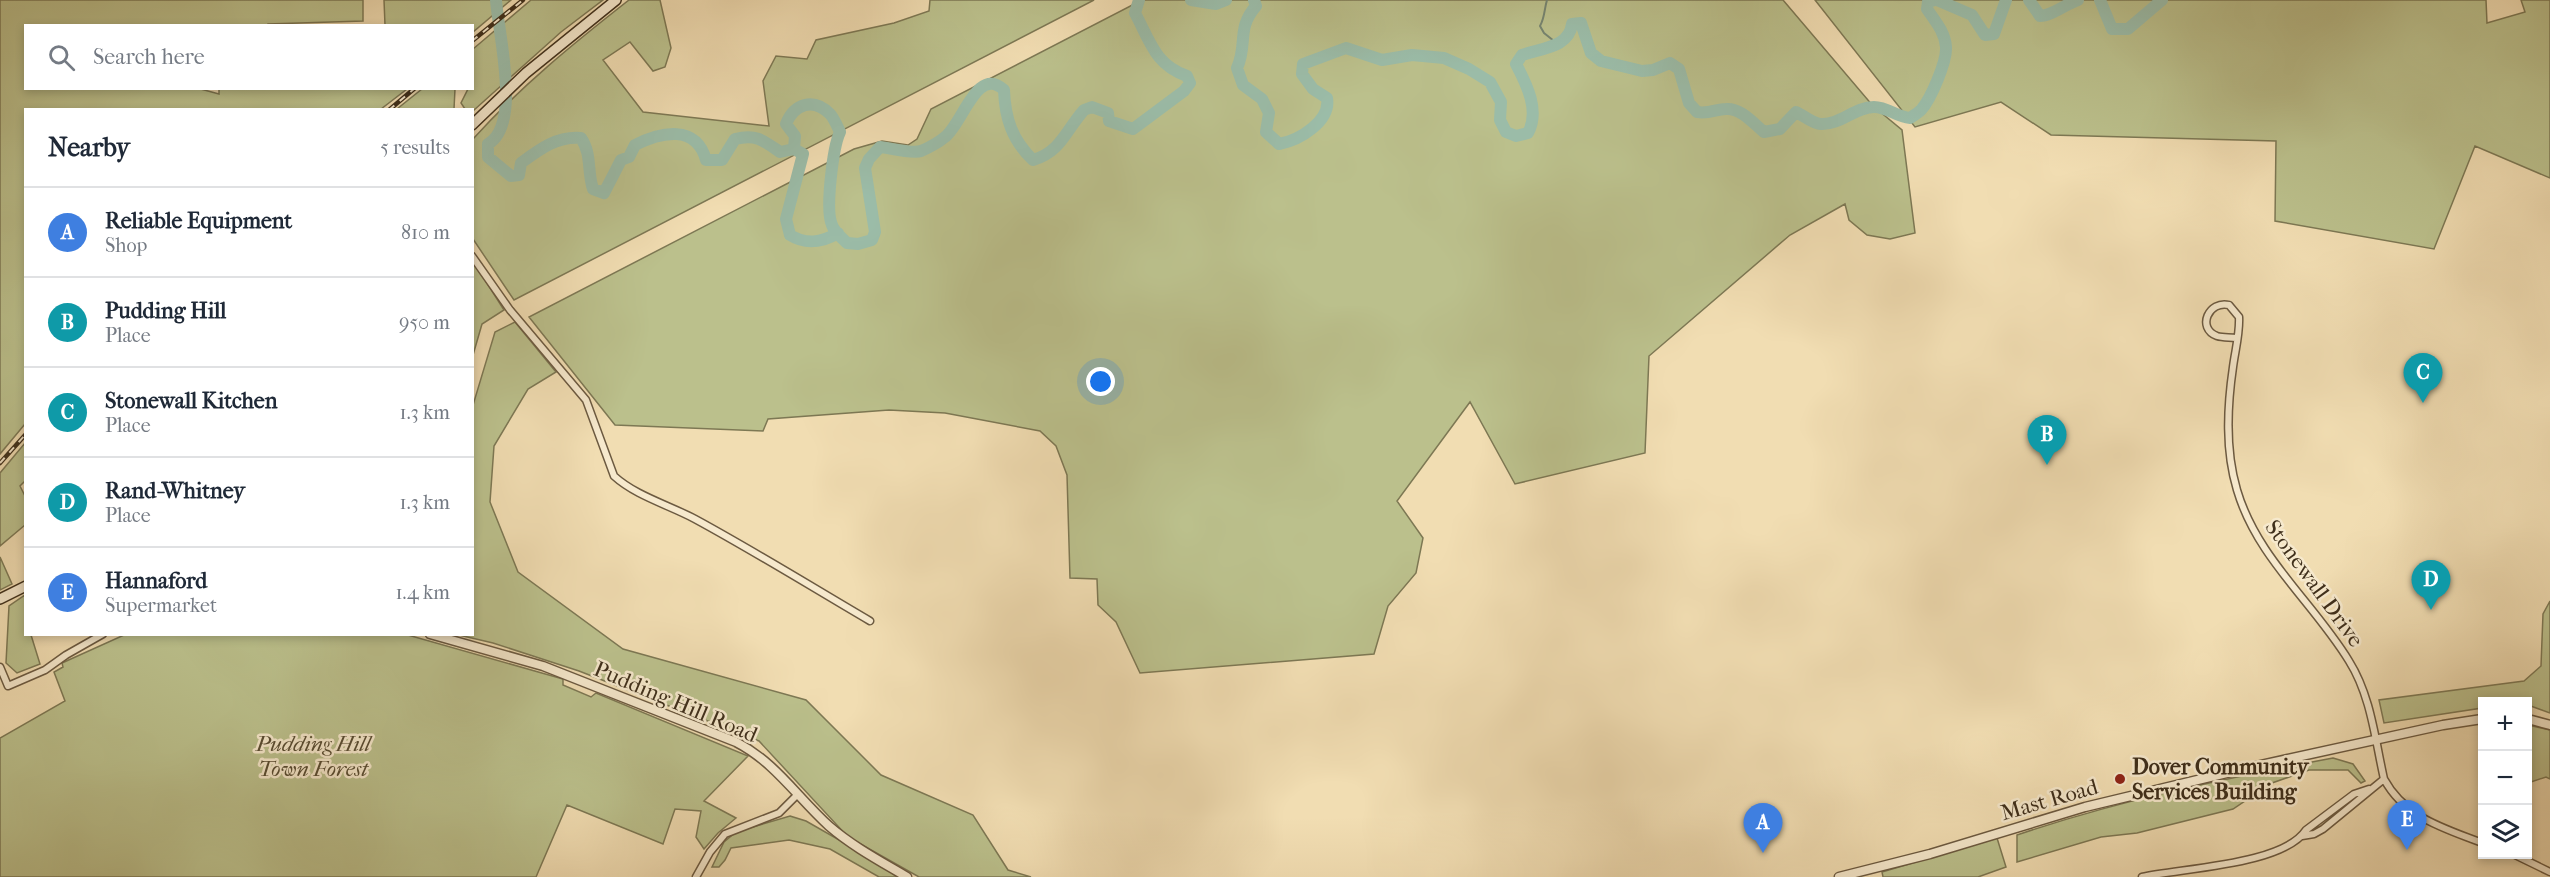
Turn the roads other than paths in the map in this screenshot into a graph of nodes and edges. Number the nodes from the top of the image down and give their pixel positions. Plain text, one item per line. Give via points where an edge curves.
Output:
1 (616, 0) edge
2 (474, 123) edge
3 (474, 259) edge
4 (2236, 338) junction
5 (24, 587) edge
6 (0, 599) edge
7 (870, 621) dead end
8 (100, 636) edge
9 (437, 636) edge
10 (0, 667) edge
11 (2478, 720) edge
12 (2532, 721) edge
13 (2550, 725) edge
14 (2376, 740) junction
15 (2384, 779) junction
16 (798, 794) junction
17 (2478, 841) edge
18 (2522, 859) edge
19 (2550, 872) edge
20 (696, 877) edge
21 (907, 877) edge
22 (1839, 877) edge
23 (2142, 877) edge

1 - 2 main road via 513,84
3 - 7 street via 510,310 586,400 614,476
4 - 4 street, Stonewall Drive via 2237,312 2224,304 2213,307 2206,321 2210,331 2220,337
4 - 14 street, Stonewall Drive via 2227,417 2236,489 2260,543 2353,667
5 - 6 main road
8 - 10 street via 45,670 8,686
9 - 16 street, Pudding Hill Road via 543,666 736,742 763,758
11 - 14 street, Mast Road
12 - 13 street
14 - 15 street, Stonewall Drive
14 - 22 street, Mast Road via 2085,807
15 - 17 street via 2398,800 2415,815
15 - 23 street via 2354,794 2278,850
16 - 20 street via 779,813 725,834
16 - 21 street, Pudding Hill Road via 846,840
18 - 19 street

